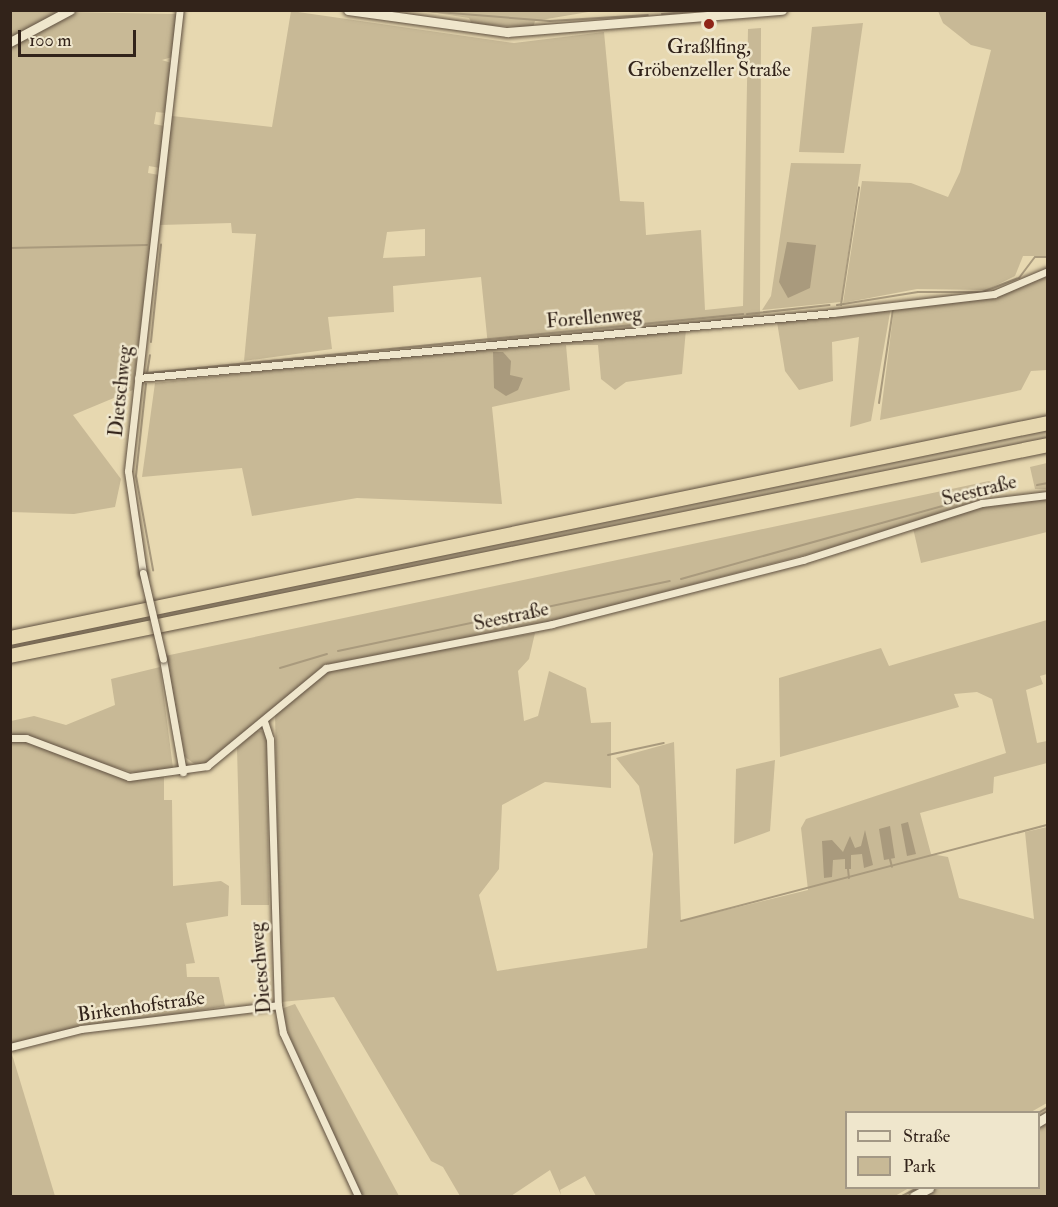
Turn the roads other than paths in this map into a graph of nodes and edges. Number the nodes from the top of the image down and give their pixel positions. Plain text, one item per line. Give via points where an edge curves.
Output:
1 (70, 10) edge
2 (180, 10) edge
3 (348, 10) edge
4 (782, 10) edge
5 (10, 42) edge
6 (1047, 271) edge
7 (138, 378) junction
8 (1047, 423) edge
9 (1047, 445) edge
10 (1047, 495) edge
11 (43, 628) junction
12 (10, 629) edge
13 (10, 638) edge
14 (10, 656) edge
15 (264, 721) junction
16 (10, 738) edge
17 (183, 772) junction
18 (278, 1005) junction
19 (10, 1047) edge
20 (927, 1189) edge
21 (357, 1197) edge
22 (914, 1197) edge

1 - 5 street
2 - 7 street, Dietschweg
3 - 4 street via 507,32
6 - 7 street, Forellenweg via 994,294 833,313
7 - 17 street, Dietschweg, bridge via 128,471 143,573
8 - 11 highway
9 - 14 highway
10 - 15 street, Seestraße via 982,503 803,560 552,624 326,668
11 - 12 highway
11 - 13 highway
15 - 17 street, Seestraße via 223,757
15 - 18 street, Dietschweg via 270,739
16 - 17 street, Seestraße via 26,738 129,777
18 - 19 street, Birkenhofstraße via 81,1029
18 - 21 street, Dietschweg via 283,1033
20 - 22 street

